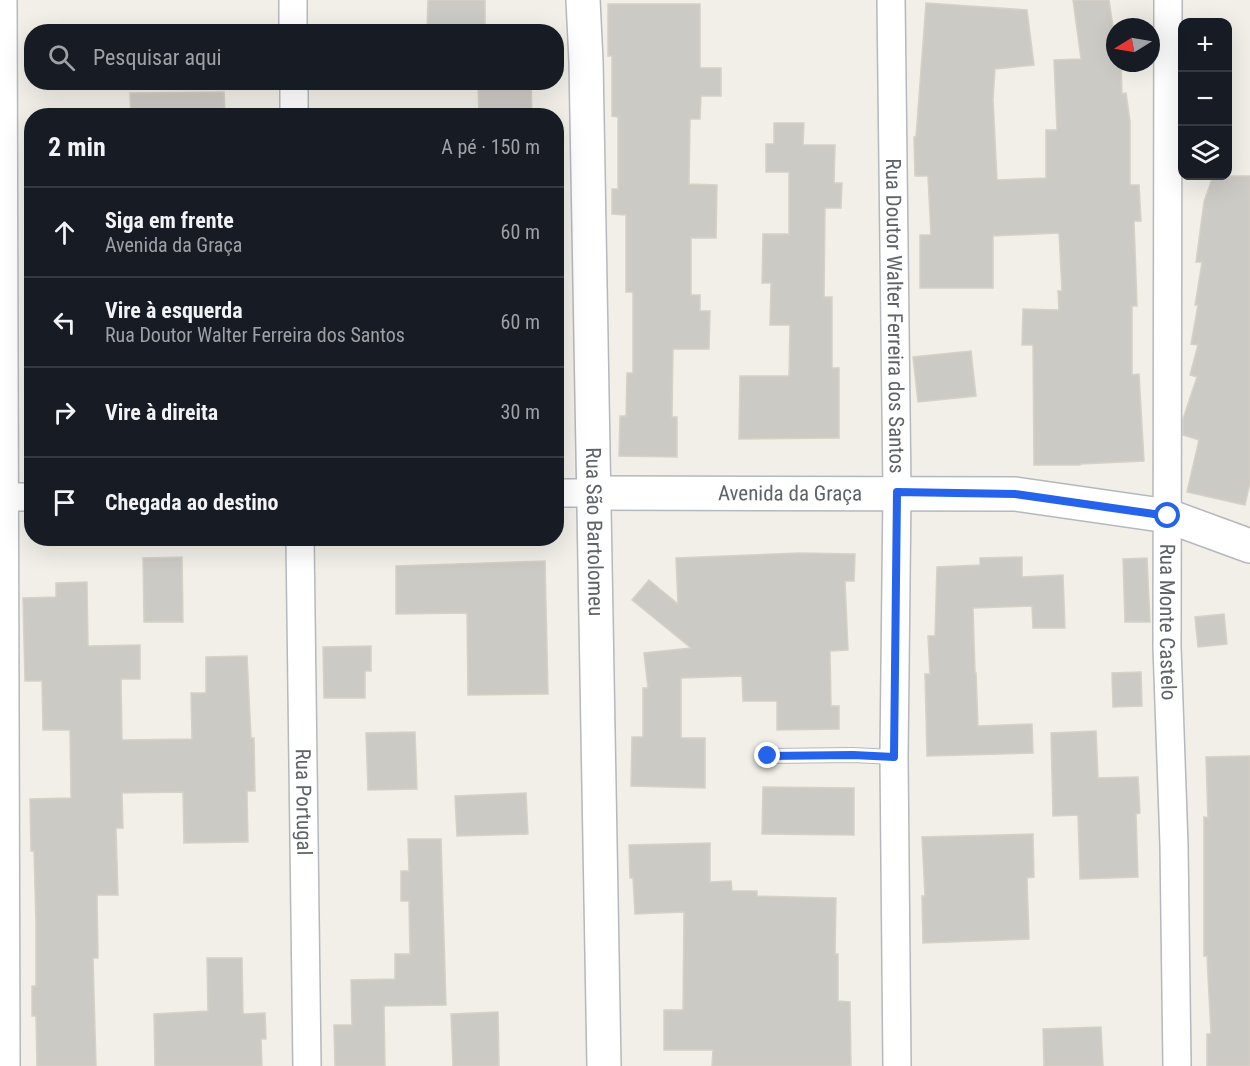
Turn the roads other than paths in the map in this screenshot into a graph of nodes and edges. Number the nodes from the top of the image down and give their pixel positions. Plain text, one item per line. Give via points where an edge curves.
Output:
1 (3, 0) edge
2 (293, 0) edge
3 (583, 0) edge
4 (891, 0) edge
5 (1168, 0) edge
6 (293, 24) edge
7 (294, 90) edge
8 (294, 108) edge
9 (594, 492) junction
10 (897, 492) junction
11 (564, 493) edge
12 (2, 497) edge
13 (24, 497) edge
14 (1168, 516) junction
15 (300, 546) edge
16 (1250, 546) edge
17 (768, 756) dead end
18 (894, 757) junction
19 (6, 1066) edge
20 (307, 1066) edge
21 (604, 1066) edge
22 (897, 1066) edge
23 (1177, 1066) edge

1 - 12 street
2 - 6 street
3 - 9 street, Rua São Bartolomeu
4 - 10 street, Rua Doutor Walter Ferreira dos Santos
5 - 14 street, Rua Monte Castelo
7 - 8 street
9 - 10 street, Avenida da Graça
9 - 11 street, Avenida da Graça
9 - 21 street, Rua São Bartolomeu
10 - 14 street, Avenida da Graça via 1015,494
10 - 18 street, Rua Doutor Walter Ferreira dos Santos
12 - 13 street
12 - 19 street
14 - 16 street, Avenida da Graça
14 - 23 street, Rua Monte Castelo via 1167,647
15 - 20 street, Rua Portugal
17 - 18 lane
18 - 22 street, Rua Doutor Walter Ferreira dos Santos

